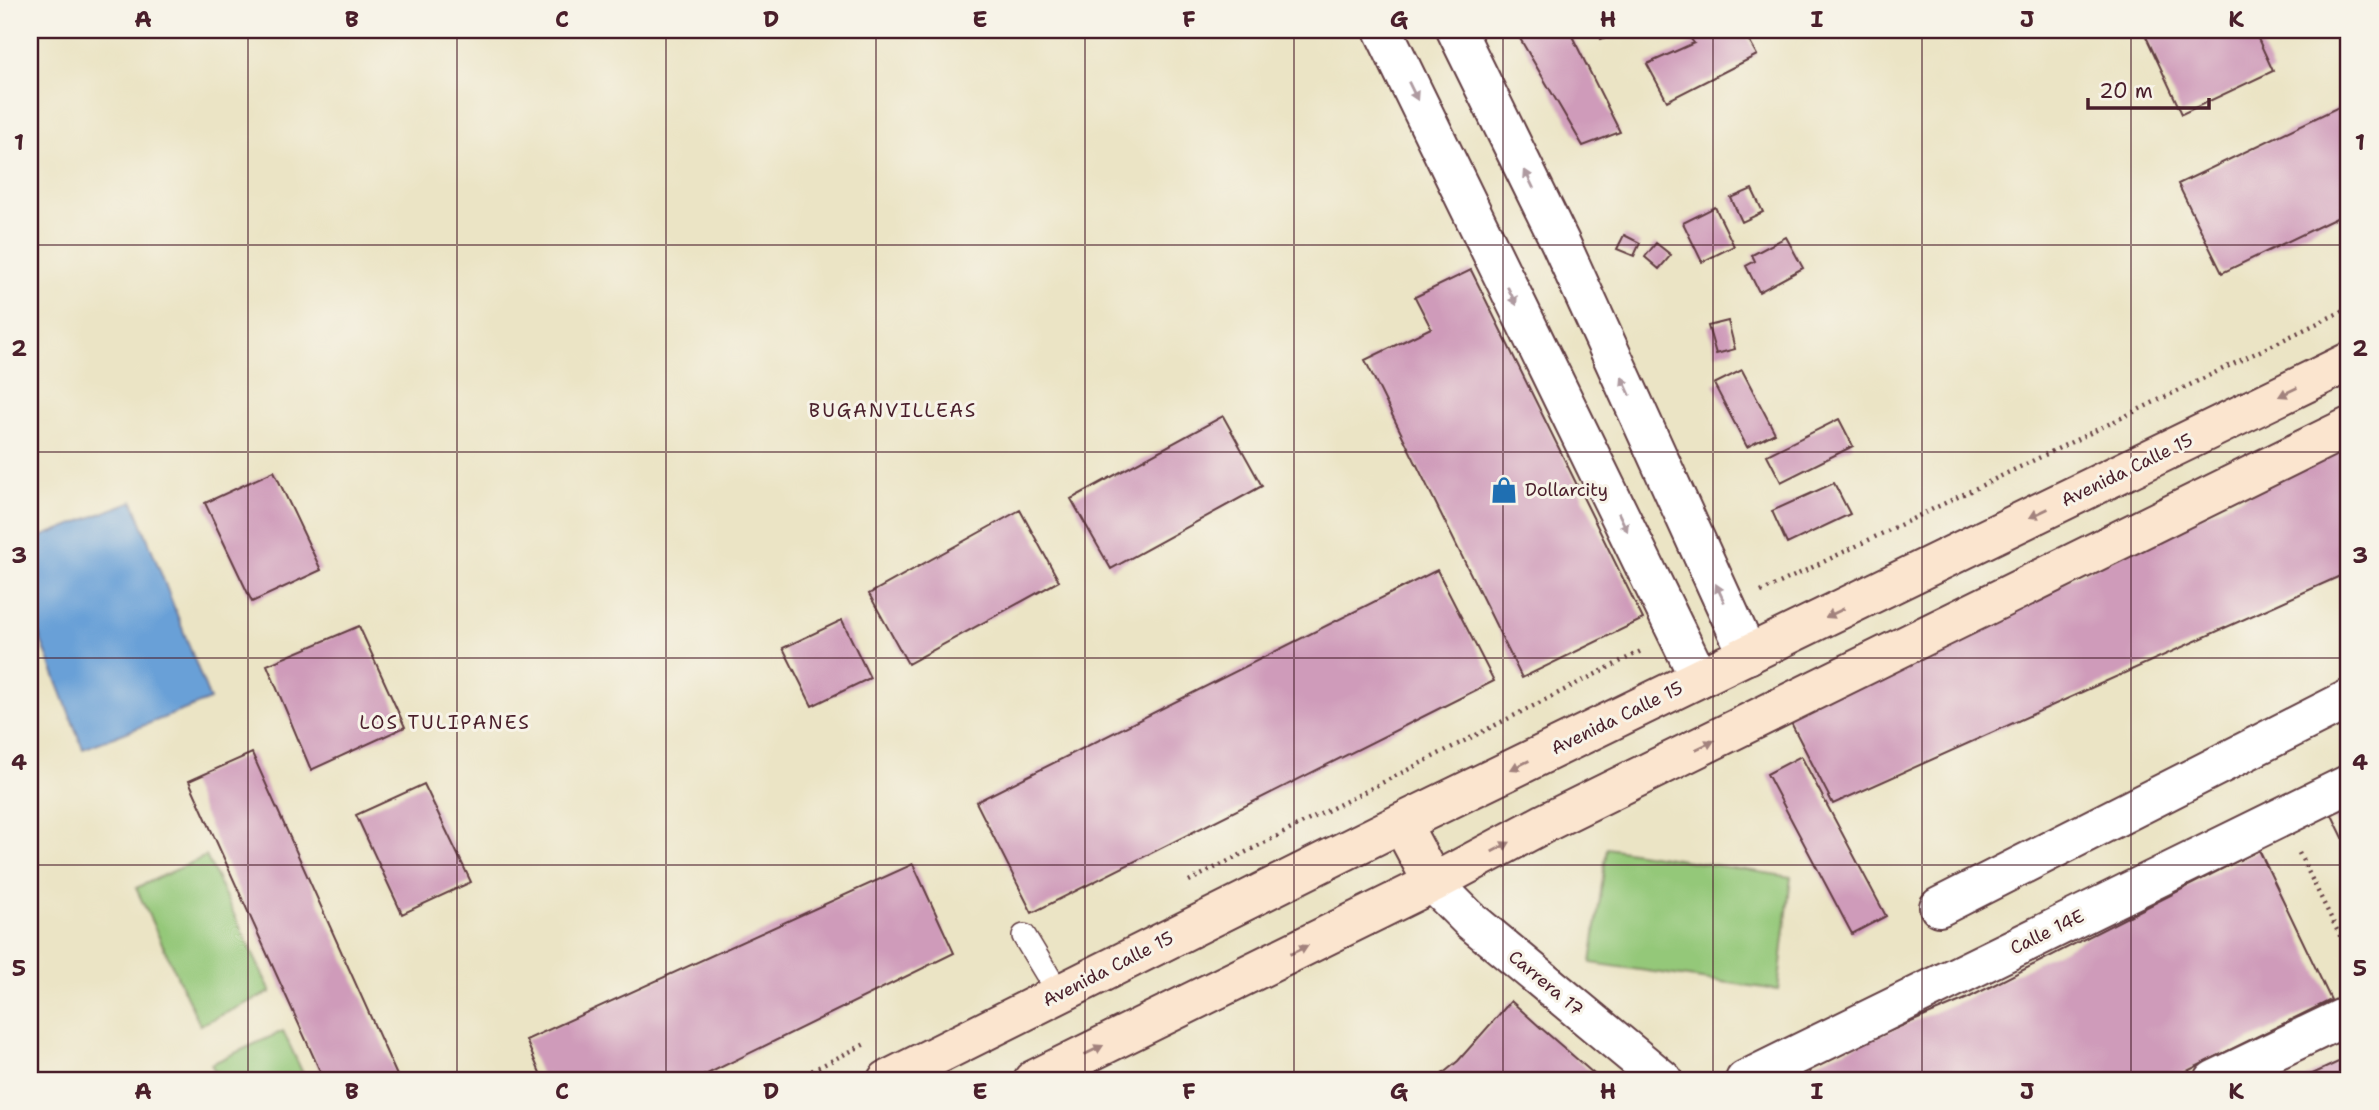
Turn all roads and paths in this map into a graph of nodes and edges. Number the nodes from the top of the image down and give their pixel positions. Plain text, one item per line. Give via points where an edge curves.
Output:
1 (1383, 30) edge
2 (1456, 30) edge
3 (2349, 308) edge
4 (2349, 362) edge
5 (2349, 427) edge
6 (1727, 608) junction
7 (1676, 632) junction
8 (1748, 655) junction
9 (1699, 678) junction
10 (2349, 699) edge
11 (2349, 784) edge
12 (2281, 817) junction
13 (1401, 823) junction
14 (1185, 883) dead end
15 (1433, 883) junction
16 (1939, 907) dead end
17 (1024, 936) dead end
18 (2349, 954) edge
19 (1059, 994) junction
20 (2349, 1015) edge
21 (866, 1043) dead end
22 (793, 1080) edge
23 (887, 1080) edge
24 (1033, 1080) edge
25 (1662, 1080) edge
26 (1745, 1080) edge
27 (2214, 1080) edge

1 -> 7 street
6 -> 2 street via 1561,244
3 - 6 path
4 -> 8 main road, Avenida Calle 15
15 -> 5 main road via 1545,823
6 - 8 street
7 - 9 street
7 - 14 path
8 - 9 main road, Avenida Calle 15
9 -> 13 main road, Avenida Calle 15
10 - 16 street
11 - 12 street, Calle 14E
12 - 18 path
12 - 26 street, Calle 14E
13 - 15 main road
13 - 19 main road, Avenida Calle 15
24 -> 15 main road
15 - 25 street, Carrera 17 via 1470,920
17 - 19 lane
19 - 23 main road, Avenida Calle 15
20 - 27 street
21 - 22 path

